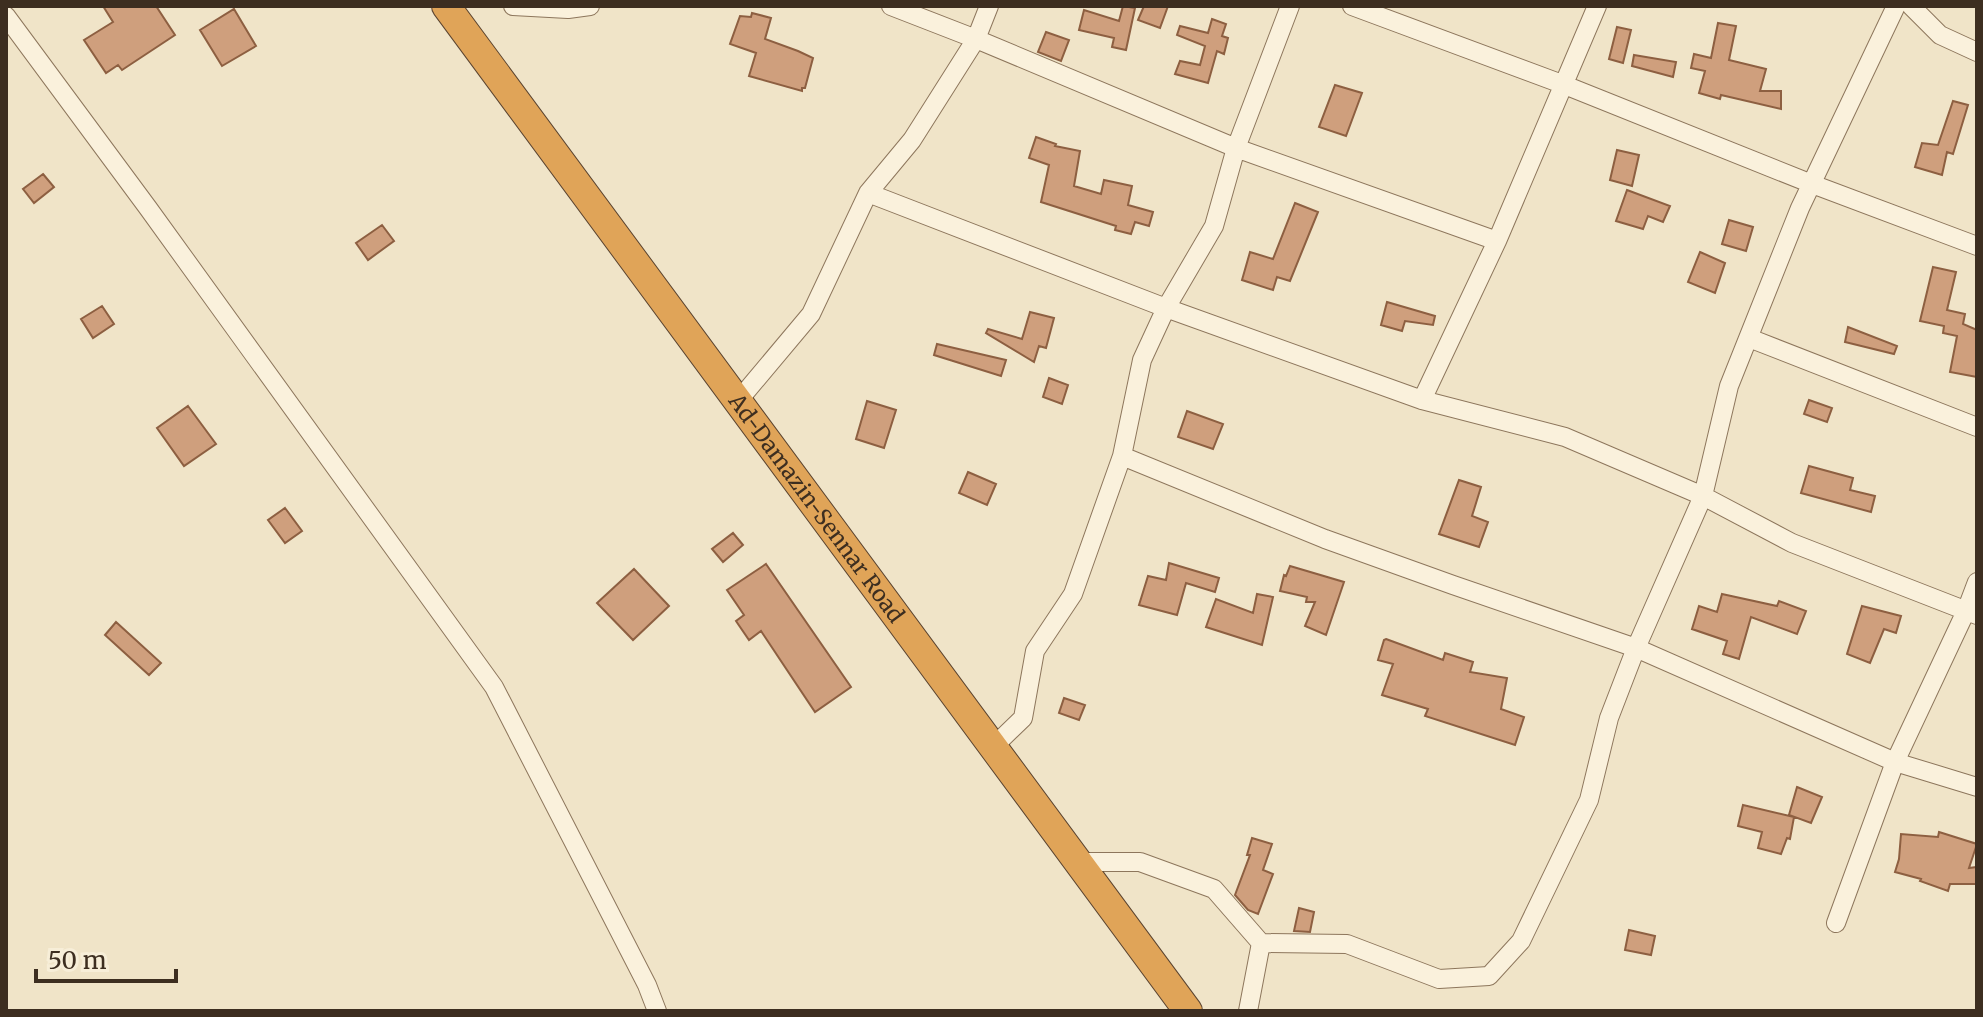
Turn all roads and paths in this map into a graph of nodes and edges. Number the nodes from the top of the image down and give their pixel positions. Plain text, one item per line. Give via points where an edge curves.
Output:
1 (446, 6) edge
2 (513, 6) edge
3 (590, 6) edge
4 (891, 6) edge
5 (989, 6) edge
6 (1290, 6) edge
7 (1352, 6) edge
8 (1597, 6) edge
9 (1896, 6) edge
10 (1911, 6) edge
11 (6, 16) edge
12 (976, 39) junction
13 (1977, 52) edge
14 (1562, 84) junction
15 (1236, 148) junction
16 (1812, 184) junction
17 (868, 193) junction
18 (1497, 241) junction
19 (1977, 246) edge
20 (1166, 308) junction
21 (1749, 338) junction
22 (1422, 400) junction
23 (738, 401) junction
24 (1977, 427) edge
25 (1122, 456) junction
26 (1703, 496) junction
27 (1977, 582) edge
28 (1972, 613) edge
29 (1636, 648) junction
30 (993, 747) junction
31 (1895, 762) junction
32 (1977, 787) edge
33 (1078, 862) junction
34 (1836, 923) dead end
35 (1261, 943) junction
36 (657, 1011) edge
37 (1188, 1011) edge
38 (1248, 1011) edge

1 - 23 highway, Ad-Damazin-Sennar Road
2 - 3 street
4 - 12 street
5 - 12 street
6 - 15 street
7 - 14 street
8 - 14 street
9 - 16 street
10 - 13 street via 1940,35
11 - 36 street via 494,687
12 - 15 street
12 - 17 street via 912,140
14 - 16 street
14 - 18 street
15 - 18 street
15 - 20 street via 1214,226
16 - 19 street
16 - 21 street
17 - 20 street
17 - 23 street via 811,314
18 - 22 street
20 - 22 street
20 - 25 street via 1142,360
21 - 24 street
21 - 26 street via 1729,386
22 - 26 street via 1565,437
23 - 30 highway, Ad-Damazin-Sennar Road
25 - 29 street via 1325,539
25 - 30 street via 1073,594 1035,651 1023,718
26 - 28 street via 1792,543
26 - 29 street
27 - 28 street
28 - 31 street
29 - 31 street
29 - 35 street via 1609,718 1589,800 1521,941 1489,976 1439,979 1347,944
30 - 33 highway, Ad-Damazin-Sennar Road
31 - 32 street
31 - 34 street
33 - 35 street via 1140,862 1214,889
33 - 37 highway, Ad-Damazin-Sennar Road
35 - 38 street

